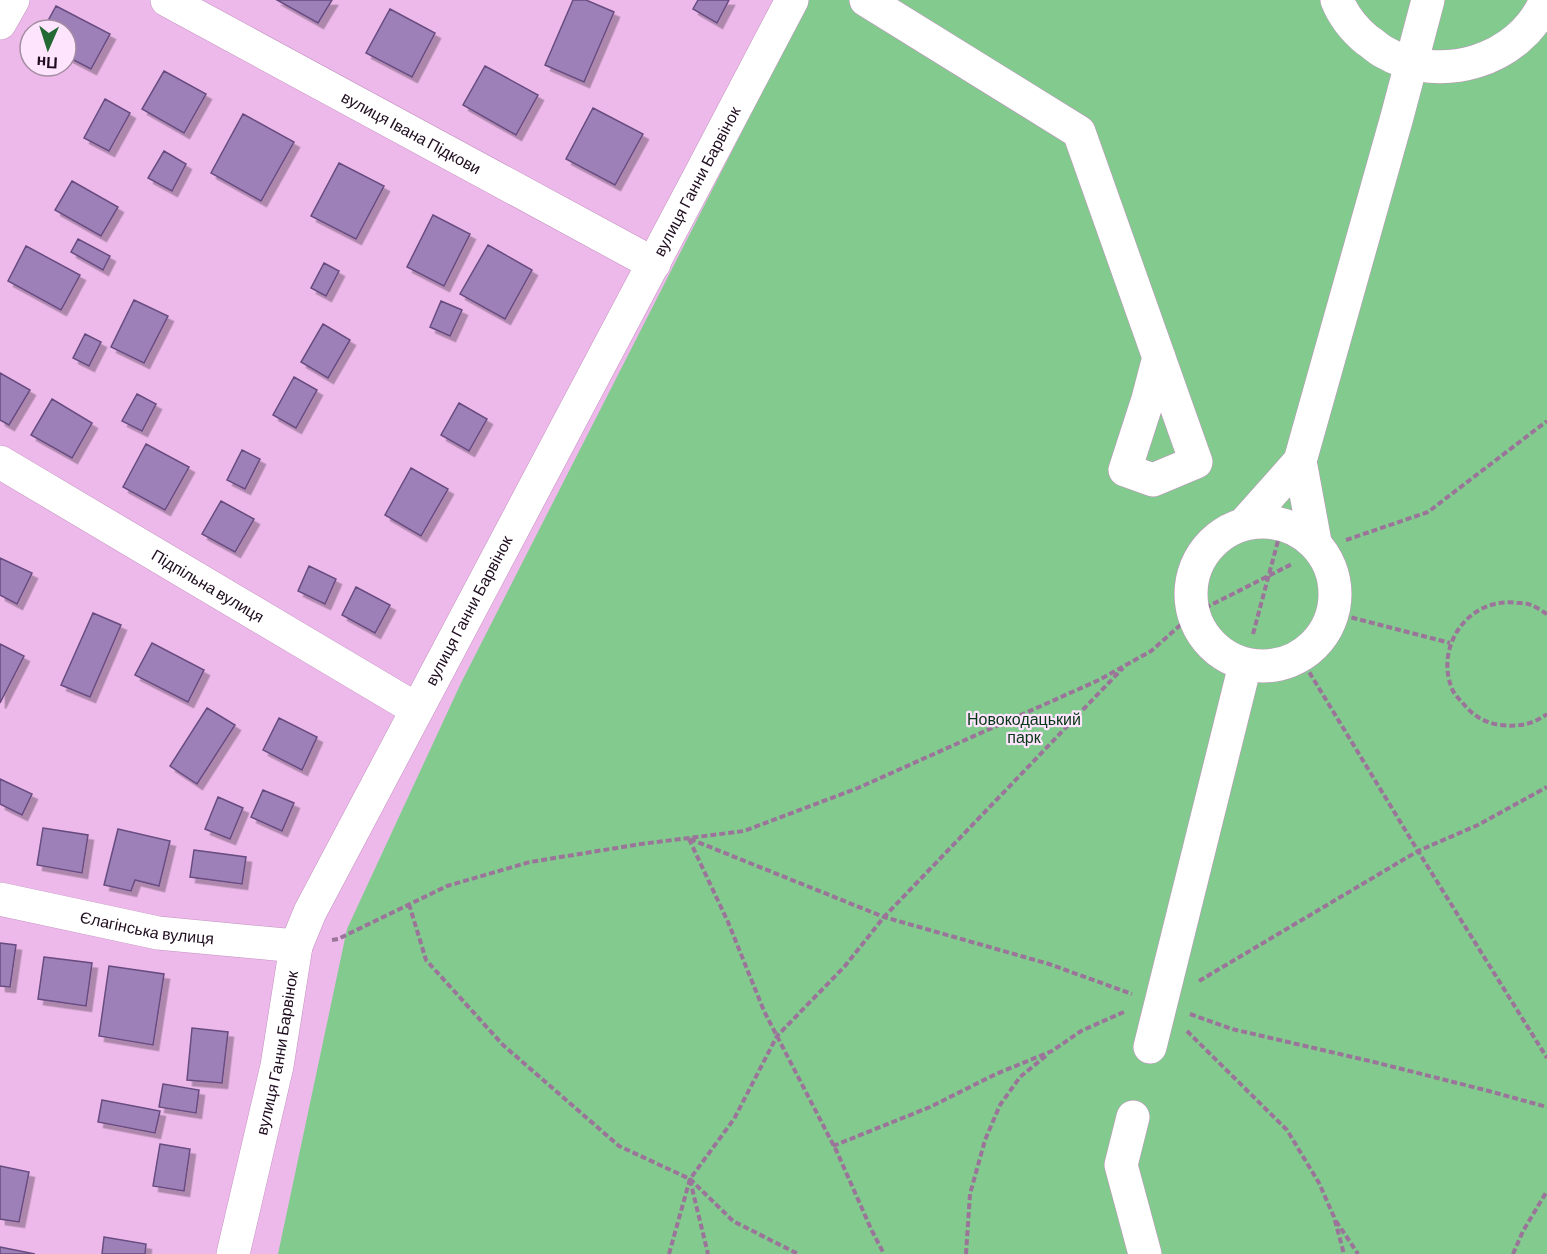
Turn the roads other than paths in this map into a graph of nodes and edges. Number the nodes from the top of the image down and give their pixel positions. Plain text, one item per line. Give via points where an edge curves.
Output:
1 (13, 0) edge
2 (167, 0) edge
3 (792, 0) edge
4 (866, 0) edge
5 (1337, 0) edge
6 (1428, 0) edge
7 (1546, 0) edge
8 (0, 24) edge
9 (1358, 32) junction
10 (1410, 63) junction
11 (1470, 64) junction
12 (1397, 117) junction
13 (654, 264) junction
14 (1159, 357) dead end
15 (1300, 461) junction
16 (0, 462) edge
17 (1244, 524) junction
18 (1317, 546) junction
19 (1245, 665) junction
20 (416, 709) junction
21 (0, 899) edge
22 (296, 946) junction
23 (1150, 1047) dead end
24 (1133, 1117) dead end
25 (233, 1254) edge
26 (1145, 1254) edge

1 - 8 street
2 - 13 street, вулиця Івана Підкови
3 - 13 street, вулиця Ганни Барвінок
4 - 14 street via 1079,132
5 - 9 street
6 - 10 street
7 - 11 street via 1523,34 1499,52
9 - 10 street via 1382,51
9 - 12 street via 1387,78
10 - 11 street via 1440,68
10 - 12 street
11 - 12 street via 1423,87
12 - 15 street
13 - 20 street, вулиця Ганни Барвінок
15 - 17 street
15 - 18 street
16 - 20 street, Підпільна вулиця
17 - 18 street via 1283,524
17 - 19 street via 1212,543 1200,558 1191,595 1200,631 1227,658
18 - 19 street via 1334,575 1334,613 1327,631 1315,646 1282,665
19 - 23 street
20 - 22 street, вулиця Ганни Барвінок
21 - 22 street, Єлагінська вулиця via 158,933
22 - 25 street, вулиця Ганни Барвінок via 277,1066
24 - 26 street via 1121,1165

